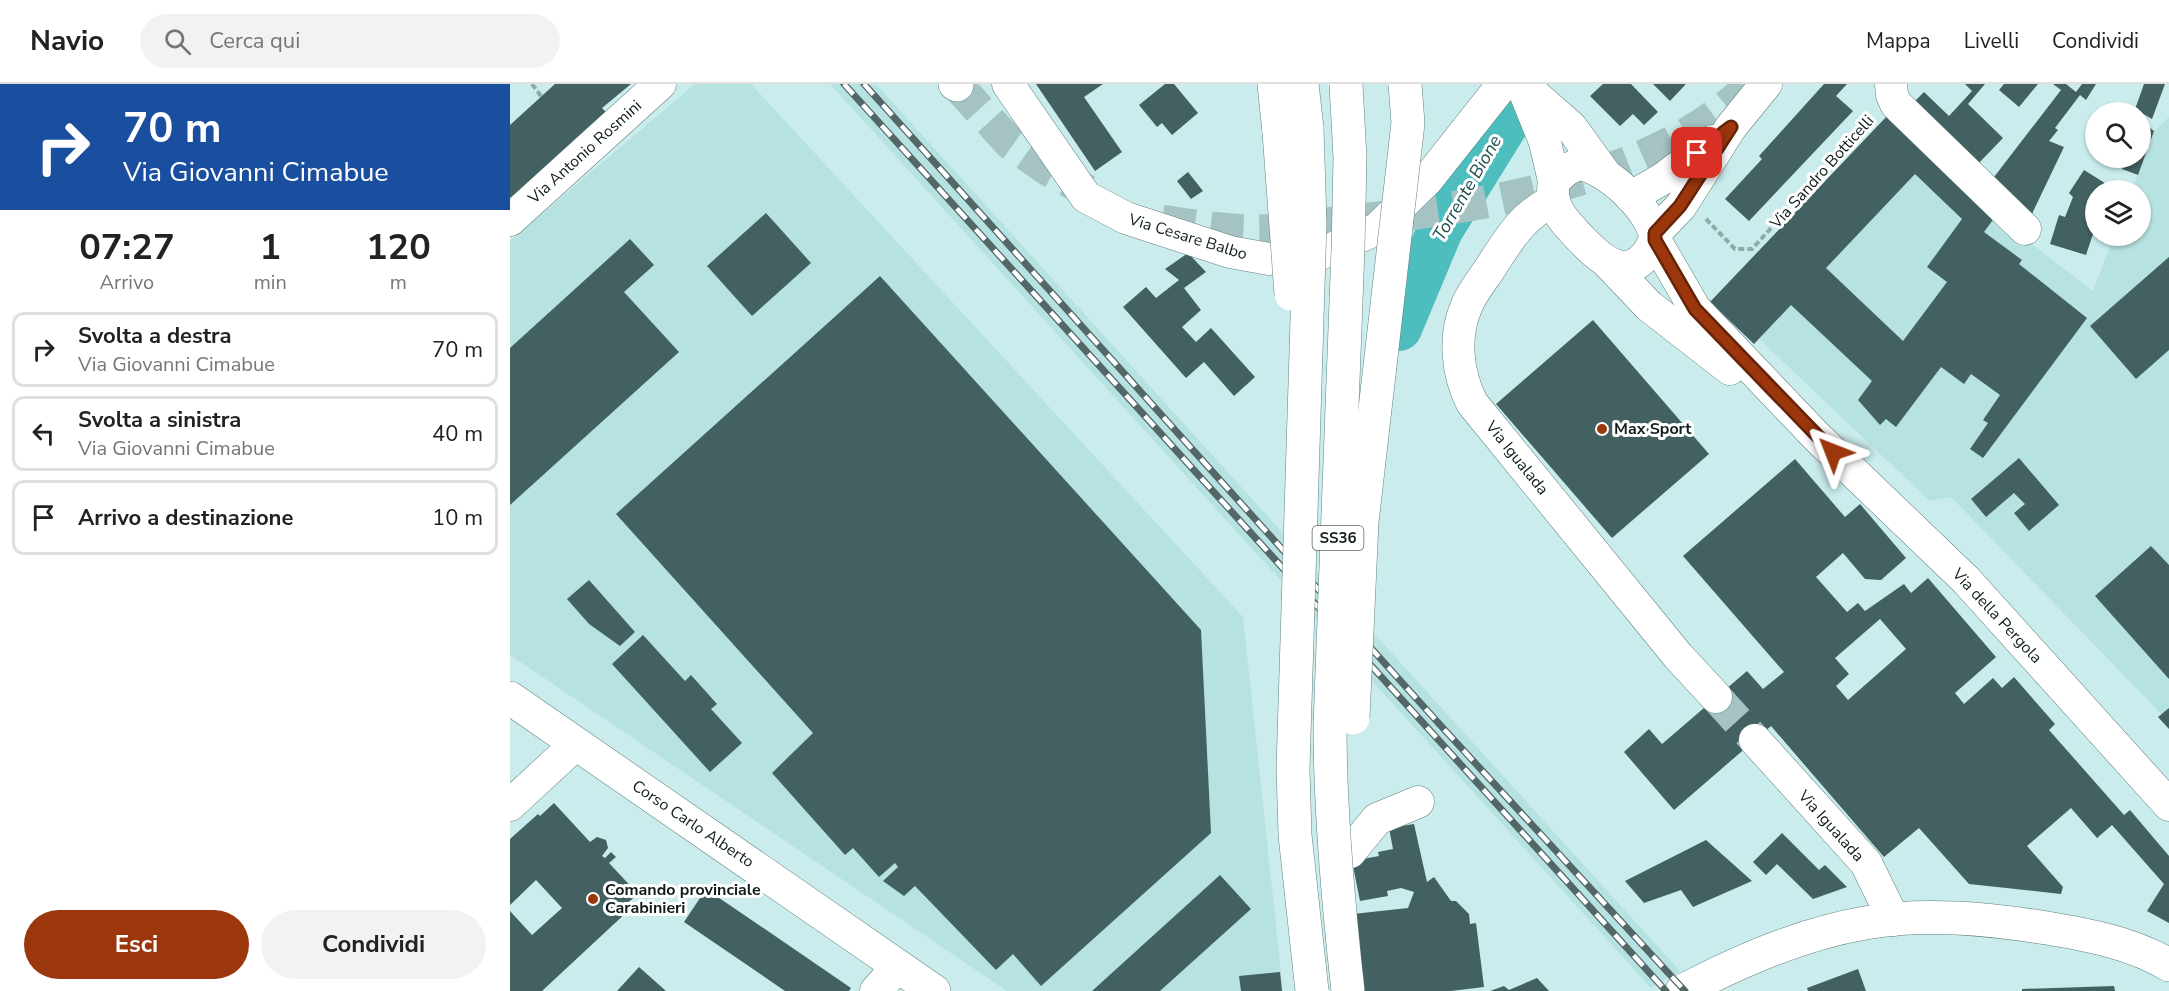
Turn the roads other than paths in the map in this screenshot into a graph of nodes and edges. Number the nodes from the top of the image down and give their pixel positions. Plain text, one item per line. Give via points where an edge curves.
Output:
1 (660, 84) edge
2 (1008, 84) edge
3 (1274, 84) edge
4 (1302, 84) edge
5 (1346, 84) edge
6 (1405, 84) edge
7 (1503, 84) edge
8 (1522, 84) edge
9 (1766, 84) edge
10 (1891, 90) edge
11 (1731, 127) junction
12 (1605, 174) junction
13 (1554, 190) junction
14 (1630, 197) junction
15 (510, 220) edge
16 (2025, 230) dead end
17 (1655, 236) junction
18 (1609, 264) junction
19 (1305, 366) junction
20 (1816, 436) junction
21 (1716, 697) tunnel mouth
22 (510, 698) edge
23 (1755, 740) tunnel mouth
24 (576, 744) junction
25 (1418, 802) dead end
26 (510, 805) edge
27 (2169, 805) edge
28 (1342, 860) junction
29 (1894, 920) junction
30 (2169, 964) edge
31 (898, 966) junction
32 (876, 991) edge
33 (934, 991) edge
34 (1312, 991) edge
35 (1348, 991) edge
36 (1682, 991) edge

1 - 15 street, Via Antonio Rosmini
2 - 7 street, Via Cesare Balbo via 1086,196 1101,207 1174,235 1269,259 1320,254 1377,229 1427,180
3 - 19 main road, bridge via 1293,319
4 - 19 main road, SS36, bridge via 1310,223
5 - 28 main road, SS36, bridge via 1350,158 1348,249 1330,725 1330,802
6 - 28 main road, bridge via 1408,123 1362,522
8 - 12 street via 1570,127
8 - 13 street via 1545,141
9 - 11 street
10 - 16 street via 1896,104
11 - 14 street via 1664,178
11 - 17 street via 1680,206
12 - 13 street, Via Igualada via 1578,164 1566,170
12 - 14 street, Via della Pergola
13 - 18 street, Via della Pergola via 1571,228
13 - 21 street, Via Igualada via 1512,234 1467,304 1459,335 1463,385 1479,412 1678,656
14 - 17 street, Via della Pergola
17 - 18 street via 1647,255 1638,264
17 - 20 street, Via della Pergola via 1695,309
18 - 20 street, Via della Pergola via 1649,306
19 - 34 main road, SS36, bridge via 1293,770 1295,835
20 - 27 street, Via della Pergola via 1966,580
22 - 24 main road, Corso Carlo Alberto
23 - 29 street, Via Igualada via 1866,863
24 - 26 street
24 - 31 main road, Corso Carlo Alberto
25 - 28 street via 1377,819
28 - 35 main road, SS36, bridge
29 - 30 main road via 1982,920 2076,933 2120,943
29 - 36 main road via 1822,933 1742,962
31 - 32 street
31 - 33 main road, Corso Carlo Alberto

